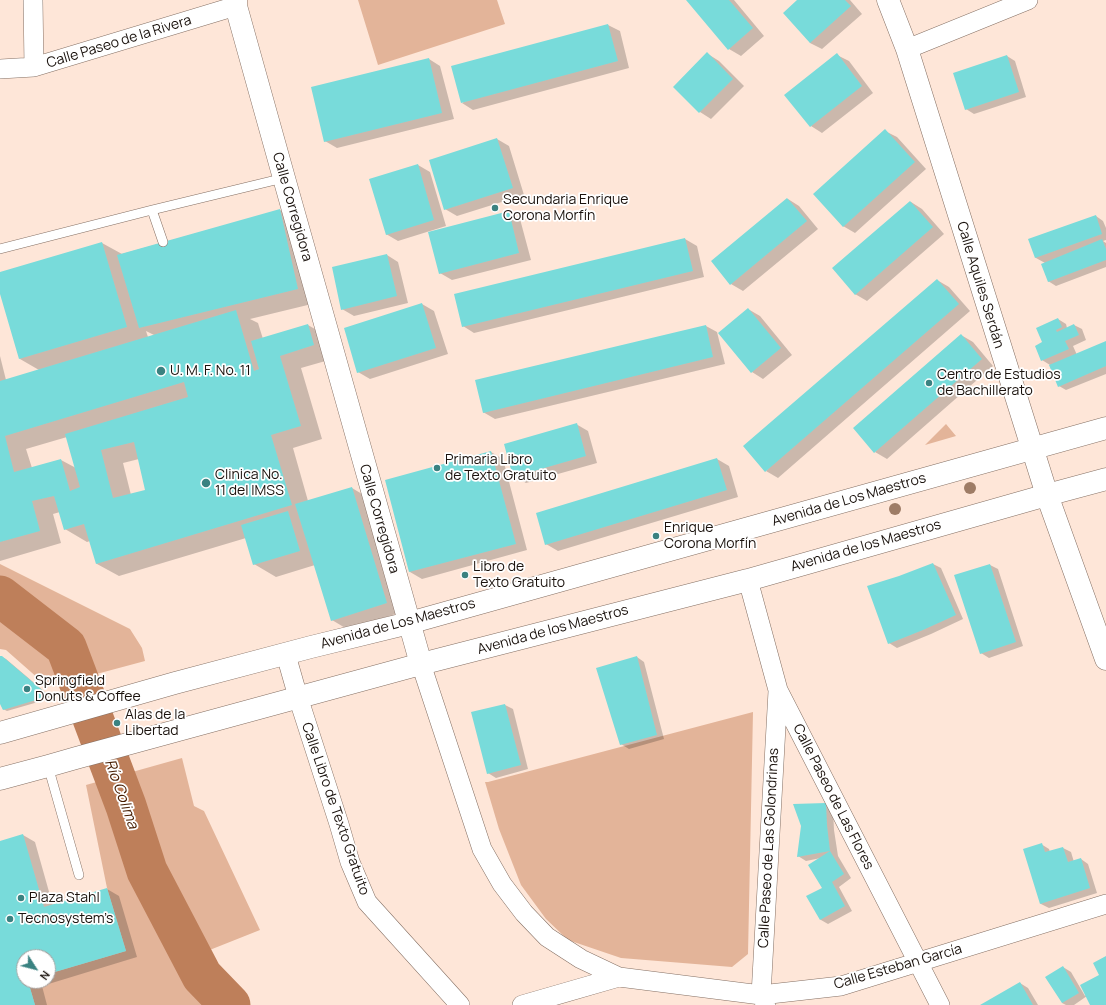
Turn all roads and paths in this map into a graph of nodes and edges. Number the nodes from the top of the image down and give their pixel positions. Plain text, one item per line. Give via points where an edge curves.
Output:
1 (33, 0) edge
2 (888, 0) edge
3 (1028, 0) edge
4 (236, 3) edge
5 (906, 49) junction
6 (34, 68) junction
7 (0, 69) edge
8 (284, 178) junction
9 (152, 210) junction
10 (162, 242) dead end
11 (0, 249) edge
12 (1106, 428) edge
13 (1032, 448) junction
14 (1106, 479) edge
15 (1047, 495) junction
16 (748, 580) junction
17 (409, 623) junction
18 (286, 655) junction
19 (1106, 659) edge
20 (421, 664) junction
21 (778, 690) junction
22 (298, 697) junction
23 (0, 733) edge
24 (48, 766) junction
25 (0, 779) edge
26 (80, 875) dead end
27 (1106, 904) edge
28 (918, 962) junction
29 (619, 977) junction
30 (764, 1000) edge
31 (460, 1005) edge
32 (522, 1005) edge
33 (940, 1005) edge

1 - 6 street
2 - 5 main road, Calle Aquiles Serdán
3 - 5 street
4 - 6 street, Calle Paseo de la Rivera
4 - 8 main road, Calle Corregidora
5 - 13 main road, Calle Aquiles Serdán
6 - 7 street, Calle Paseo de la Rivera
8 - 9 lane
8 - 17 main road, Calle Corregidora
9 - 10 lane
9 - 11 lane
12 - 13 main road, Avenida de Los Maestros
13 - 15 main road, Calle Aquiles Serdán
13 - 17 main road, Avenida de Los Maestros
14 - 15 main road, Avenida de los Maestros
15 - 16 main road, Avenida de los Maestros
15 - 19 main road, Calle Aquiles Serdán
16 - 20 main road, Avenida de los Maestros
16 - 21 street, Calle Paseo de Las Flores
17 - 18 main road, Avenida de Los Maestros
17 - 20 main road, Calle Corregidora
18 - 22 street, Calle Libro de Texto Gratuito
18 - 23 main road, Avenida de Los Maestros via 175,683
20 - 22 main road, Avenida de los Maestros
20 - 29 street, Calle Corregidora via 482,849 502,884 547,937 581,959
21 - 28 street, Calle Paseo de Las Flores
21 - 30 street, Calle Paseo de Las Golondrinas
22 - 24 main road, Avenida de los Maestros
22 - 31 street, Calle Libro de Texto Gratuito via 350,862 367,902
24 - 25 main road, Avenida de los Maestros
24 - 26 lane
27 - 28 street, Calle Esteban García
28 - 30 street, Calle Esteban García via 841,986
28 - 33 street, Calle Paseo de Las Flores
29 - 30 street, Calle Esteban García
29 - 32 street, Calle Esteban García

